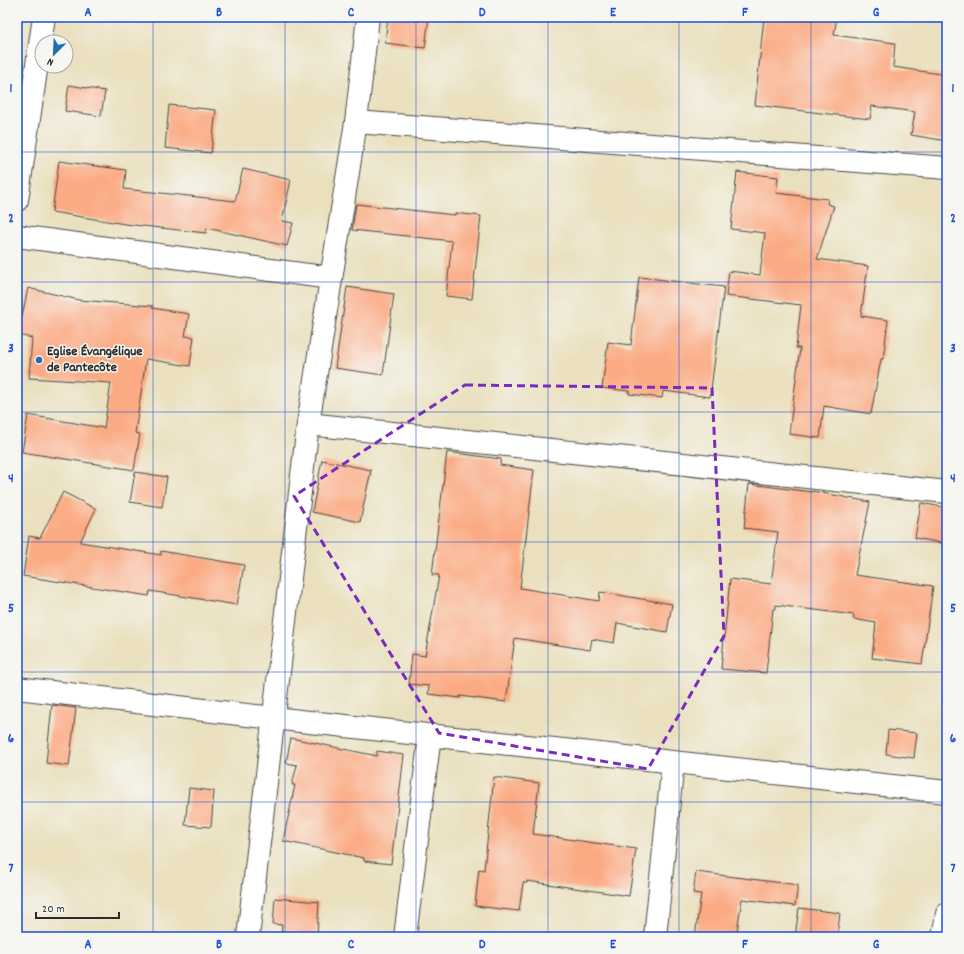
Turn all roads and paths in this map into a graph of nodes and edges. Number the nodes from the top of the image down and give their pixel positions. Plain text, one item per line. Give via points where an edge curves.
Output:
1 (44, 17) edge
2 (368, 17) edge
3 (356, 122) junction
4 (947, 168) edge
5 (17, 200) edge
6 (17, 236) edge
7 (331, 278) junction
8 (308, 424) junction
9 (947, 492) edge
10 (17, 688) edge
11 (273, 718) junction
12 (430, 735) junction
13 (673, 762) junction
14 (947, 792) edge
15 (947, 914) edge
16 (248, 937) edge
17 (405, 937) edge
18 (655, 937) edge
19 (943, 937) edge

1 - 5 street
2 - 3 street
3 - 4 street
3 - 7 street
6 - 7 street
7 - 8 street
8 - 9 street
8 - 11 street
10 - 11 street
11 - 12 street
11 - 16 street
12 - 13 street
12 - 17 street
13 - 14 street
13 - 18 street
15 - 19 street

